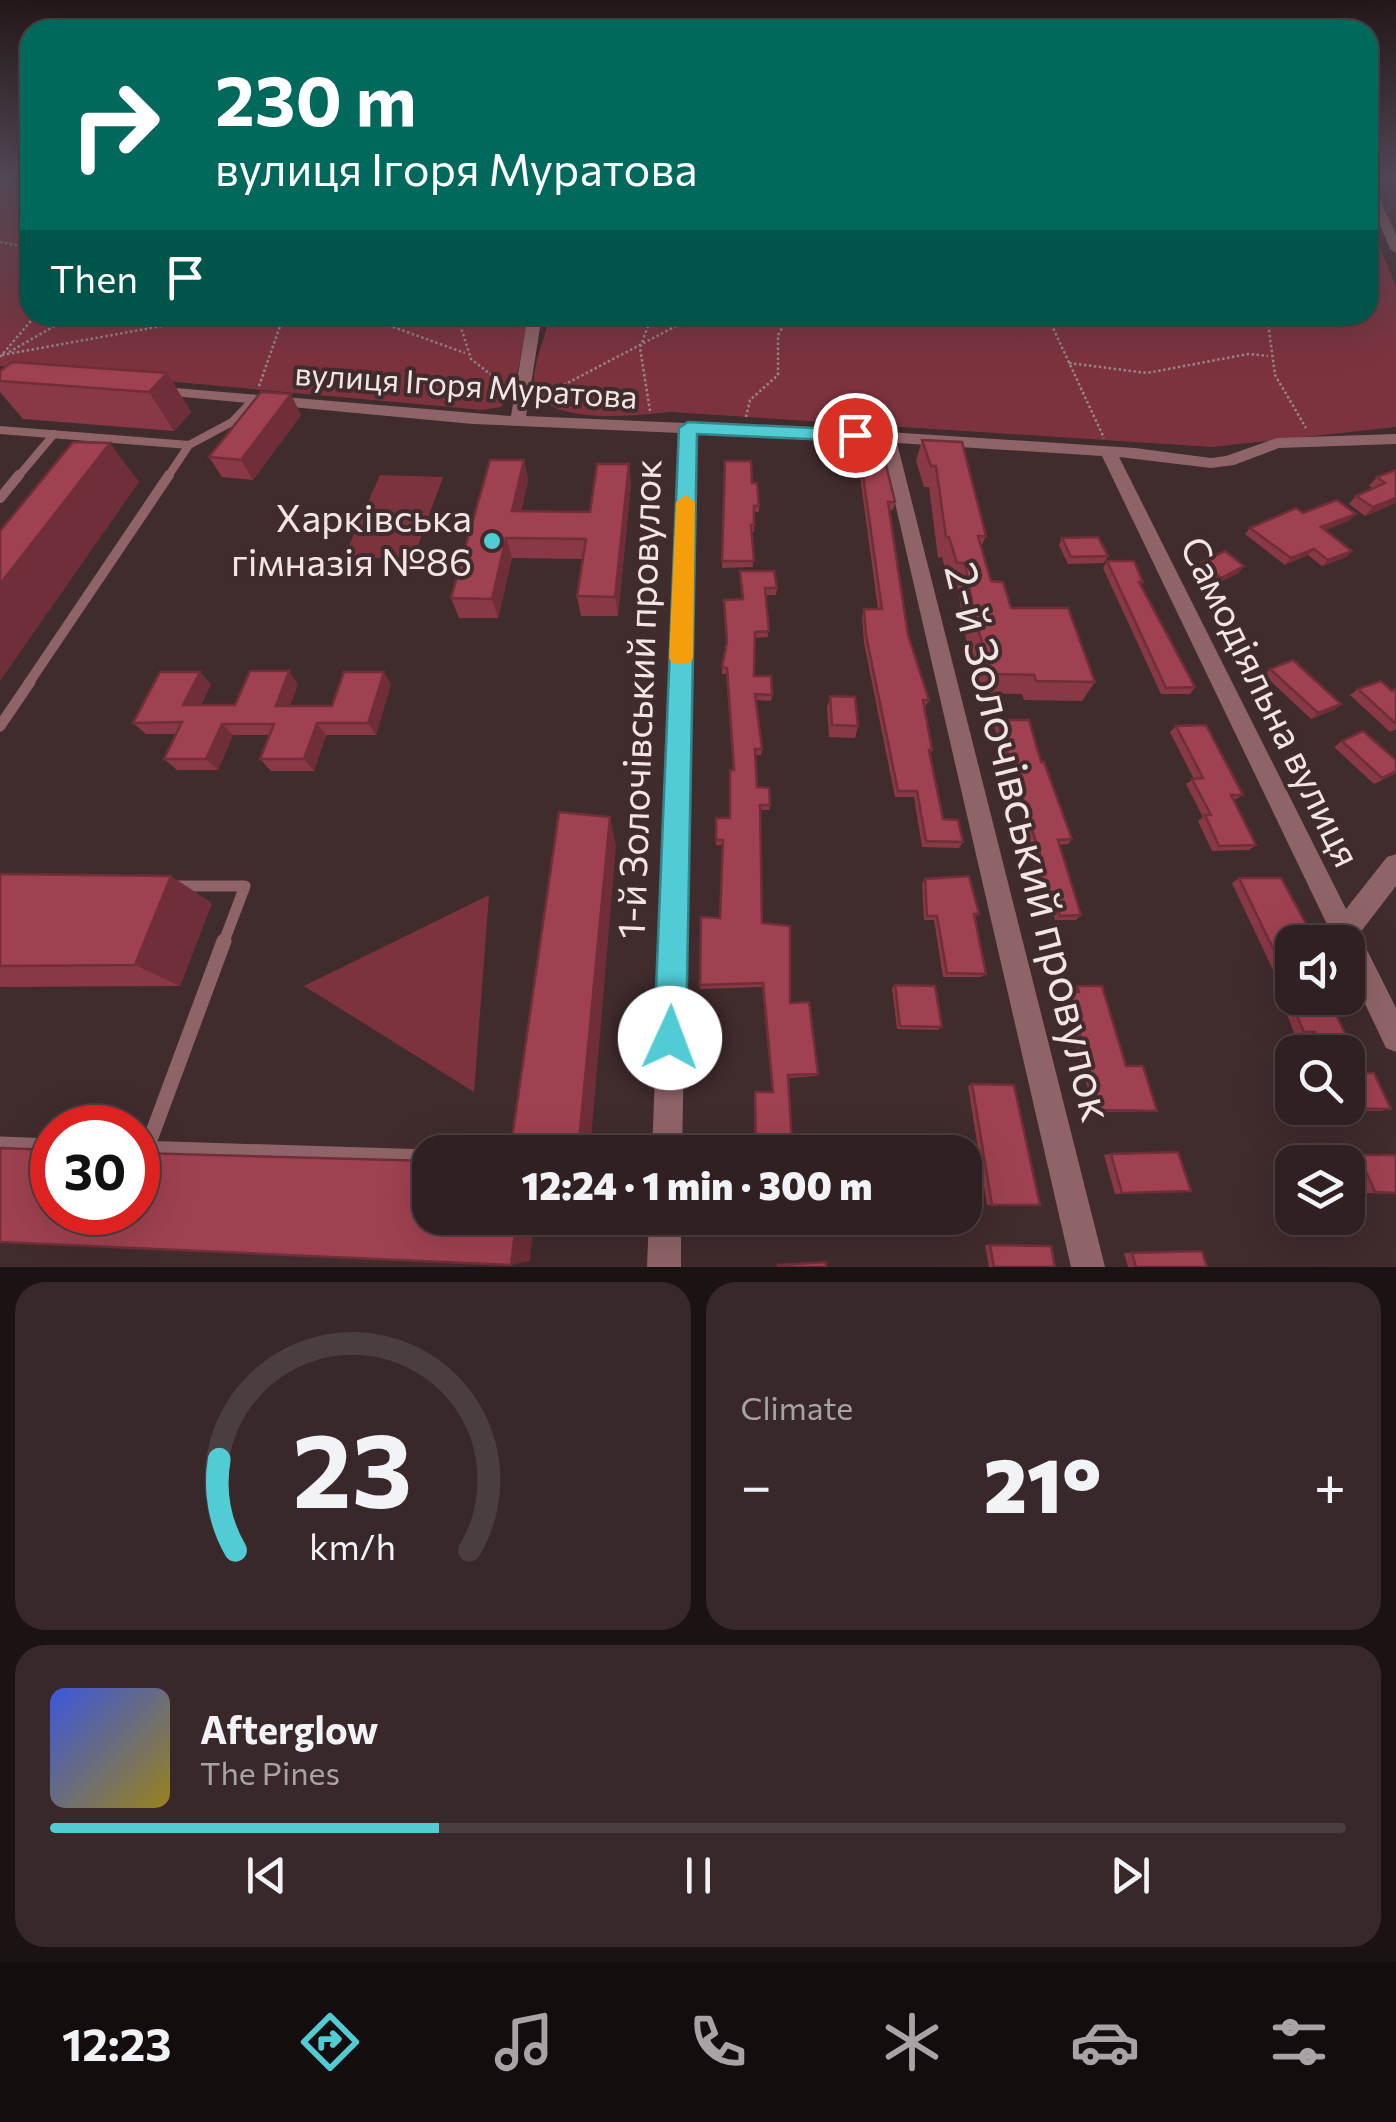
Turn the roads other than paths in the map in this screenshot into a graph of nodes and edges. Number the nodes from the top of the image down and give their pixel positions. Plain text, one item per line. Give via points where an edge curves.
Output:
1 (533, 325) edge
2 (137, 388) edge
3 (254, 399) junction
4 (520, 408) junction
5 (688, 428) junction
6 (0, 430) edge
7 (54, 434) junction
8 (888, 437) junction
9 (1396, 439) edge
10 (189, 445) junction
11 (1108, 452) junction
12 (0, 498) edge
13 (0, 726) edge
14 (1396, 866) edge
15 (151, 886) edge
16 (1341, 925) edge
17 (1350, 925) edge
18 (1365, 975) edge
19 (1396, 1038) edge
20 (159, 1105) edge
21 (667, 1135) edge
22 (0, 1144) edge
23 (30, 1145) edge
24 (160, 1149) edge
25 (412, 1156) edge
26 (665, 1235) edge
27 (664, 1267) edge
28 (1088, 1267) edge

1 - 4 street
2 - 3 street, вулиця Ігоря Муратова
3 - 4 street, вулиця Ігоря Муратова
3 - 10 lane via 232,422
4 - 5 street, вулиця Ігоря Муратова
5 - 8 street, вулиця Ігоря Муратова
5 - 21 street, 1-й Золочівський провулок
6 - 7 lane
7 - 10 lane
7 - 12 lane
8 - 11 street, вулиця Ігоря Муратова
8 - 28 street, 2-й Золочівський провулок
9 - 11 street, вулиця Ігоря Муратова via 1277,443 1211,462
10 - 13 lane
11 - 16 street, Самодіяльна вулиця
14 - 17 street
15 - 20 lane via 245,886
18 - 19 street, Самодіяльна вулиця
22 - 23 lane
24 - 25 lane
26 - 27 street

